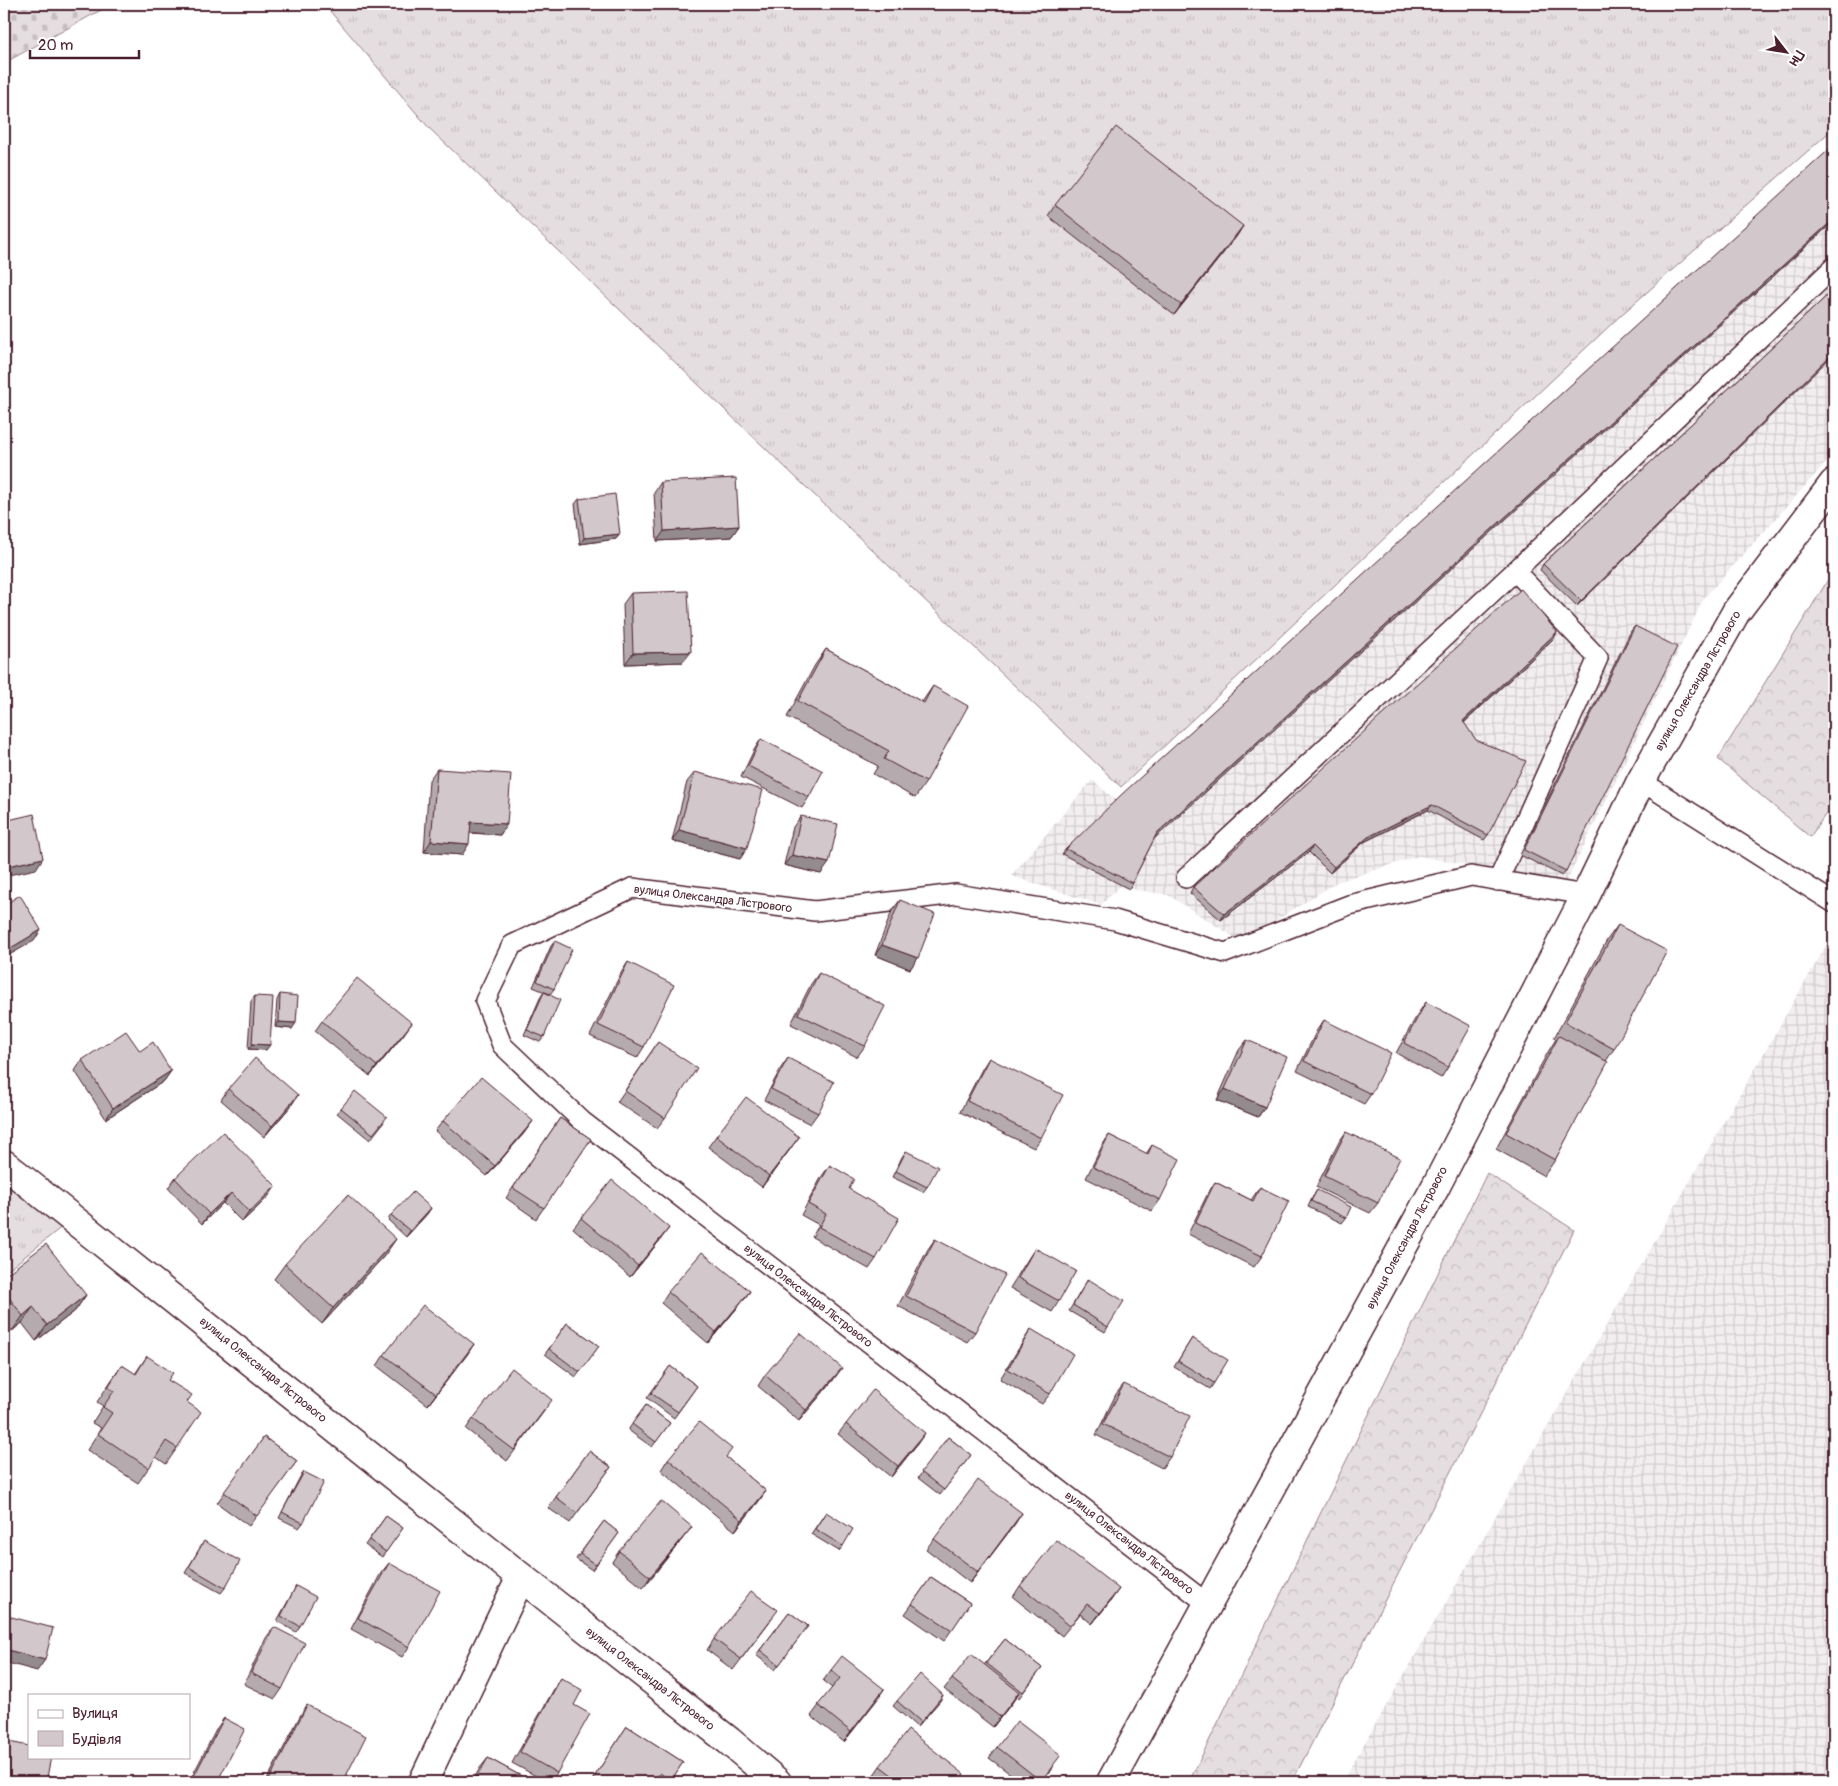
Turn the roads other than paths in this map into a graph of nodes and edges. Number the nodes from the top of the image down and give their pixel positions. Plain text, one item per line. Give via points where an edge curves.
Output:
1 (1834, 267) edge
2 (1834, 482) edge
3 (1515, 571) junction
4 (1641, 781) junction
5 (1186, 878) dead end
6 (1498, 881) junction
7 (1586, 895) junction
8 (1834, 903) edge
9 (4, 1164) edge
10 (521, 1578) junction
11 (1209, 1605) junction
12 (424, 1782) edge
13 (777, 1782) edge
14 (1111, 1782) edge

1 - 3 lane
2 - 4 street, вулиця Олександра Лістрового via 1736,612
3 - 5 lane
3 - 6 lane via 1598,658
4 - 7 street, вулиця Олександра Лістрового
4 - 8 lane
6 - 7 lane, вулиця Олександра Лістрового
6 - 11 lane, вулиця Олександра Лістрового via 1471,876 1348,905 1225,953 1115,920 956,894 815,911 632,888 512,945 485,1001 502,1045 582,1121
7 - 11 street, вулиця Олександра Лістрового via 1436,1186
9 - 10 street, вулиця Олександра Лістрового
10 - 12 street
10 - 13 street, вулиця Олександра Лістрового
11 - 14 street, вулиця Олександра Лістрового

